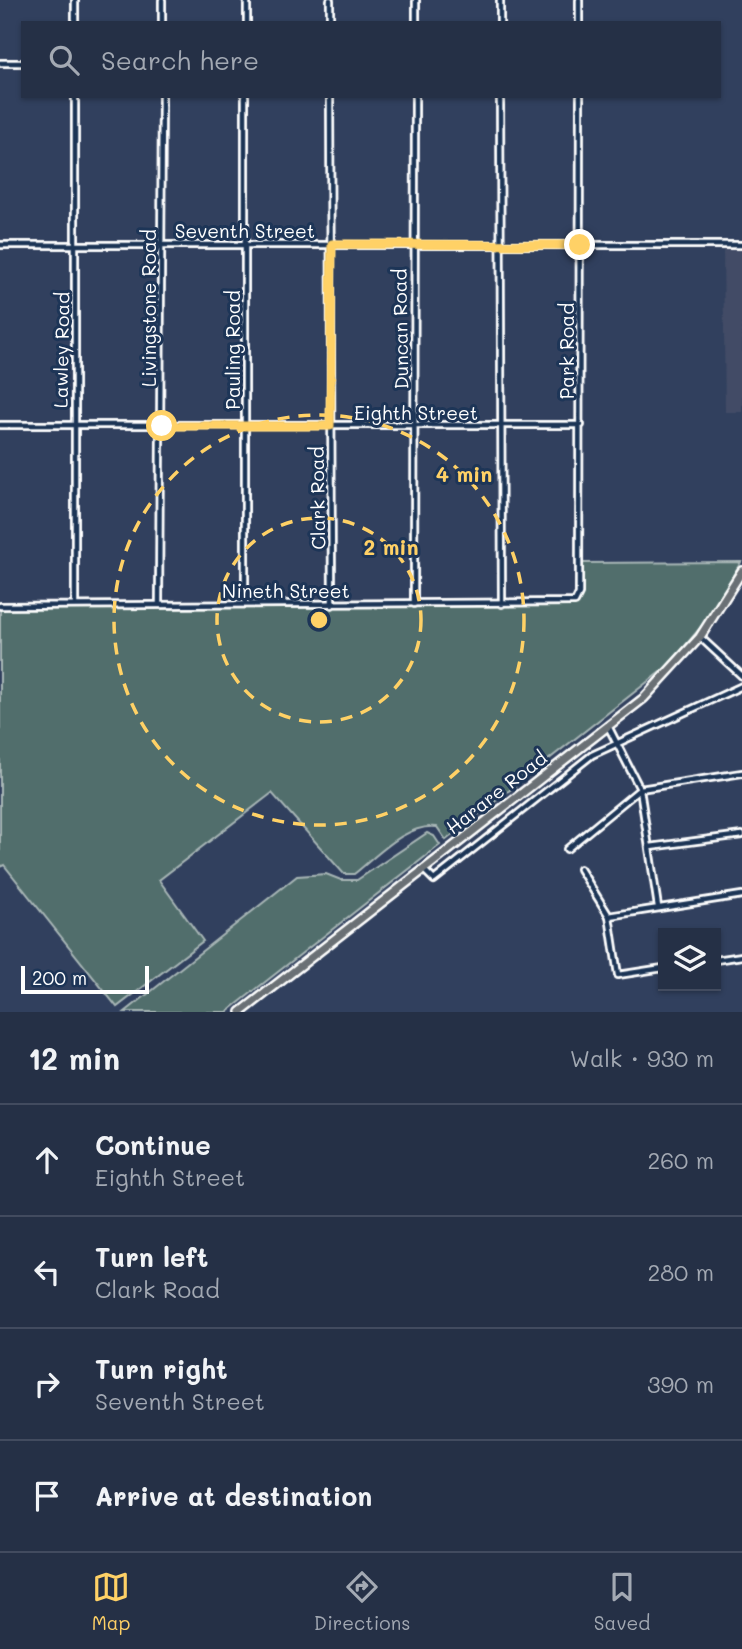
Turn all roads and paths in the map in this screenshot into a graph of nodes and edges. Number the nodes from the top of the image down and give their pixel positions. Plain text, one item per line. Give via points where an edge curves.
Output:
1 (75, 0) edge
2 (163, 0) edge
3 (247, 0) edge
4 (330, 0) edge
5 (416, 0) edge
6 (500, 0) edge
7 (579, 0) edge
8 (75, 21) edge
9 (162, 21) edge
10 (247, 21) edge
11 (330, 21) edge
12 (415, 21) edge
13 (500, 21) edge
14 (579, 21) edge
15 (0, 63) edge
16 (21, 63) edge
17 (75, 98) edge
18 (162, 98) edge
19 (246, 98) edge
20 (330, 98) edge
21 (415, 98) edge
22 (500, 98) edge
23 (580, 98) edge
24 (77, 244) junction
25 (162, 244) junction
26 (246, 244) junction
27 (332, 244) junction
28 (499, 244) junction
29 (0, 245) edge
30 (414, 245) junction
31 (580, 245) junction
32 (742, 245) edge
33 (0, 425) edge
34 (74, 425) junction
35 (581, 425) junction
36 (162, 426) junction
37 (330, 426) junction
38 (415, 426) junction
39 (501, 426) junction
40 (246, 427) junction
41 (742, 571) edge
42 (75, 604) junction
43 (159, 604) junction
44 (245, 604) junction
45 (332, 604) junction
46 (414, 604) junction
47 (502, 604) junction
48 (572, 604) joint
49 (0, 607) edge
50 (700, 637) junction
51 (742, 676) edge
52 (742, 686) edge
53 (608, 726) junction
54 (619, 742) junction
55 (742, 773) edge
56 (640, 789) junction
57 (509, 802) junction
58 (517, 814) junction
59 (742, 835) edge
60 (650, 847) junction
61 (567, 849) dead end
62 (423, 869) junction
63 (580, 869) dead end
64 (742, 895) edge
65 (658, 907) junction
66 (609, 916) junction
67 (742, 956) edge
68 (721, 959) edge
69 (658, 969) edge
70 (241, 1012) edge

1 - 8 street
2 - 9 street
3 - 10 street
4 - 11 street
5 - 12 street
6 - 13 street
7 - 14 street
15 - 16 street
17 - 24 street, Lawley Road
18 - 25 street, Livingstone Road
19 - 26 street, Pauling Road
20 - 27 street, Clark Road
21 - 30 street, Duncan Road
22 - 28 street
23 - 31 street, Park Road
24 - 25 street, Seventh Street
24 - 29 street, Seventh Street
24 - 34 street, Lawley Road
25 - 26 street, Seventh Street
25 - 36 street, Livingstone Road
26 - 27 street, Seventh Street
26 - 40 street, Pauling Road
27 - 30 street, Seventh Street
27 - 37 street, Clark Road
28 - 30 street, Seventh Street
28 - 31 street, Seventh Street
28 - 39 street
30 - 38 street, Duncan Road
31 - 32 street, Seventh Street
31 - 35 street, Park Road
33 - 34 street, Eighth Street
34 - 36 street, Eighth Street
34 - 42 street, Lawley Road
35 - 39 street, Eighth Street
35 - 48 street, Park Road via 579,594
36 - 40 street, Eighth Street
36 - 43 street, Livingstone Road
37 - 38 street, Eighth Street
37 - 40 street, Eighth Street
37 - 45 street, Clark Road
38 - 39 street, Eighth Street
38 - 46 street, Duncan Road
39 - 47 street
40 - 44 street, Pauling Road
41 - 50 highway, Harare Road
42 - 43 street, Nineth Street
42 - 49 street, Nineth Street
43 - 44 street, Nineth Street
44 - 45 street, Nineth Street
45 - 46 street, Nineth Street
46 - 47 street, Nineth Street
47 - 48 street, Nineth Street
50 - 51 street
50 - 53 highway, Harare Road via 667,676
52 - 54 street
53 - 54 street
53 - 57 highway, Harare Road
54 - 56 street
54 - 58 street via 592,755
55 - 56 street
56 - 60 street
56 - 61 street
57 - 58 street
57 - 62 highway, Harare Road
58 - 62 street via 433,881
59 - 60 street
60 - 65 street
62 - 70 highway, Harare Road
63 - 66 street
64 - 65 street
65 - 66 street
66 - 69 street via 618,975
67 - 68 street

